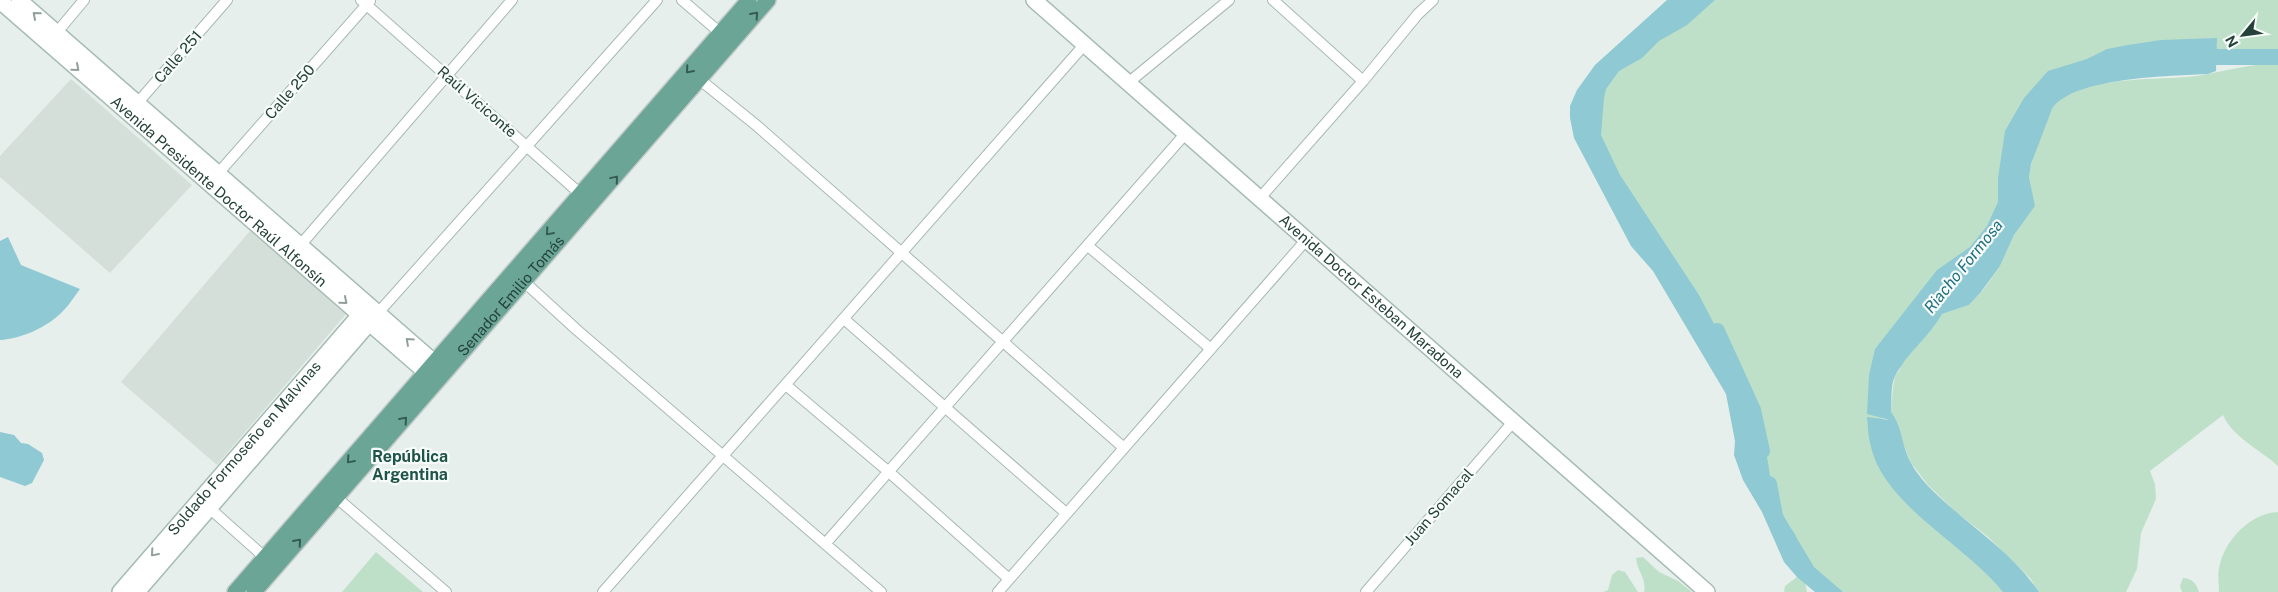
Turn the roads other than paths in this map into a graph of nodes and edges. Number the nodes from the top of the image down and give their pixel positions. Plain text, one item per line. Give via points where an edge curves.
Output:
1 (19, 0) edge
2 (84, 0) edge
3 (227, 0) edge
4 (512, 0) edge
5 (657, 0) edge
6 (682, 0) edge
7 (749, 0) edge
8 (768, 0) edge
9 (1034, 0) edge
10 (1229, 0) edge
11 (1273, 0) edge
12 (1433, 0) edge
13 (0, 1) edge
14 (366, 1) edge
15 (52, 38) junction
16 (726, 38) junction
17 (1085, 44) junction
18 (447, 75) junction
19 (699, 79) junction
20 (1362, 81) junction
21 (1128, 83) junction
22 (133, 109) junction
23 (1186, 133) junction
24 (528, 146) junction
25 (213, 179) junction
26 (1260, 198) junction
27 (587, 200) junction
28 (1307, 239) junction
29 (1088, 246) junction
30 (296, 251) junction
31 (902, 254) junction
32 (520, 277) junction
33 (369, 314) junction
34 (844, 320) junction
35 (1004, 343) junction
36 (1211, 349) junction
37 (436, 373) junction
38 (787, 386) junction
39 (947, 407) junction
40 (1513, 422) junction
41 (1124, 448) junction
42 (724, 455) junction
43 (889, 472) junction
44 (336, 498) junction
45 (205, 504) junction
46 (1066, 513) junction
47 (825, 544) junction
48 (271, 563) junction
49 (1009, 579) junction
50 (120, 592) edge
51 (136, 592) edge
52 (235, 592) edge
53 (254, 592) edge
54 (446, 592) edge
55 (604, 592) edge
56 (881, 592) edge
57 (998, 592) edge
58 (1366, 592) edge
59 (1707, 592) edge

15 -> 1 main road, Avenida Presidente Doctor Raúl Alfonsín
2 - 15 street
3 - 22 street, Calle 251
4 - 18 street
5 - 24 street
6 - 16 street
7 - 16 main road, Senador Emilio Tomás
16 -> 8 main road, Senador Emilio Tomás
9 - 17 main road, Avenida Doctor Esteban Maradona
10 - 21 street
11 - 20 street
12 - 20 street
13 - 15 main road, Avenida Presidente Doctor Raúl Alfonsín
14 - 18 street, Raúl Viciconte
14 - 25 street, Calle 250
15 - 22 main road, Avenida Presidente Doctor Raúl Alfonsín
16 - 19 main road, Senador Emilio Tomás
16 -> 27 main road, Senador Emilio Tomás
17 - 21 main road, Avenida Doctor Esteban Maradona
17 - 31 street
18 - 24 street, Raúl Viciconte
18 - 30 street
27 -> 19 main road, Senador Emilio Tomás
19 - 31 street via 756,124
20 - 26 street
21 - 23 main road, Avenida Doctor Esteban Maradona
22 - 25 main road, Avenida Presidente Doctor Raúl Alfonsín
23 - 26 main road, Avenida Doctor Esteban Maradona
23 - 29 street
24 - 27 street, Raúl Viciconte
24 - 33 street
25 - 30 main road, Avenida Presidente Doctor Raúl Alfonsín
26 - 28 main road, Avenida Doctor Esteban Maradona
27 - 32 main road, Senador Emilio Tomás
28 - 36 street
28 - 40 main road, Avenida Doctor Esteban Maradona
29 - 35 street
29 - 36 street
30 - 33 main road, Avenida Presidente Doctor Raúl Alfonsín
31 - 34 street
31 - 35 street
32 - 37 main road, Senador Emilio Tomás
32 - 42 street
33 - 37 main road, Avenida Presidente Doctor Raúl Alfonsín
33 - 45 main road, Soldado Formoseño en Malvinas
34 - 38 street
34 - 39 street
35 - 39 street
35 - 41 street
36 - 41 street
44 -> 37 main road, Senador Emilio Tomás
37 -> 48 main road, Senador Emilio Tomás
38 - 42 street
38 - 43 street
39 - 43 street
39 - 46 street
40 - 58 street, Juan Somacal
40 - 59 main road, Avenida Doctor Esteban Maradona
41 - 46 street
42 - 47 street
42 - 55 street
43 - 47 street
43 - 49 street
48 -> 44 main road, Senador Emilio Tomás
44 - 54 street
45 - 48 street
45 -> 50 main road, Soldado Formoseño en Malvinas
45 - 51 main road, Soldado Formoseño en Malvinas
46 - 49 street
47 - 56 street
48 - 52 main road, Senador Emilio Tomás
48 - 53 main road, Senador Emilio Tomás
49 - 57 street

